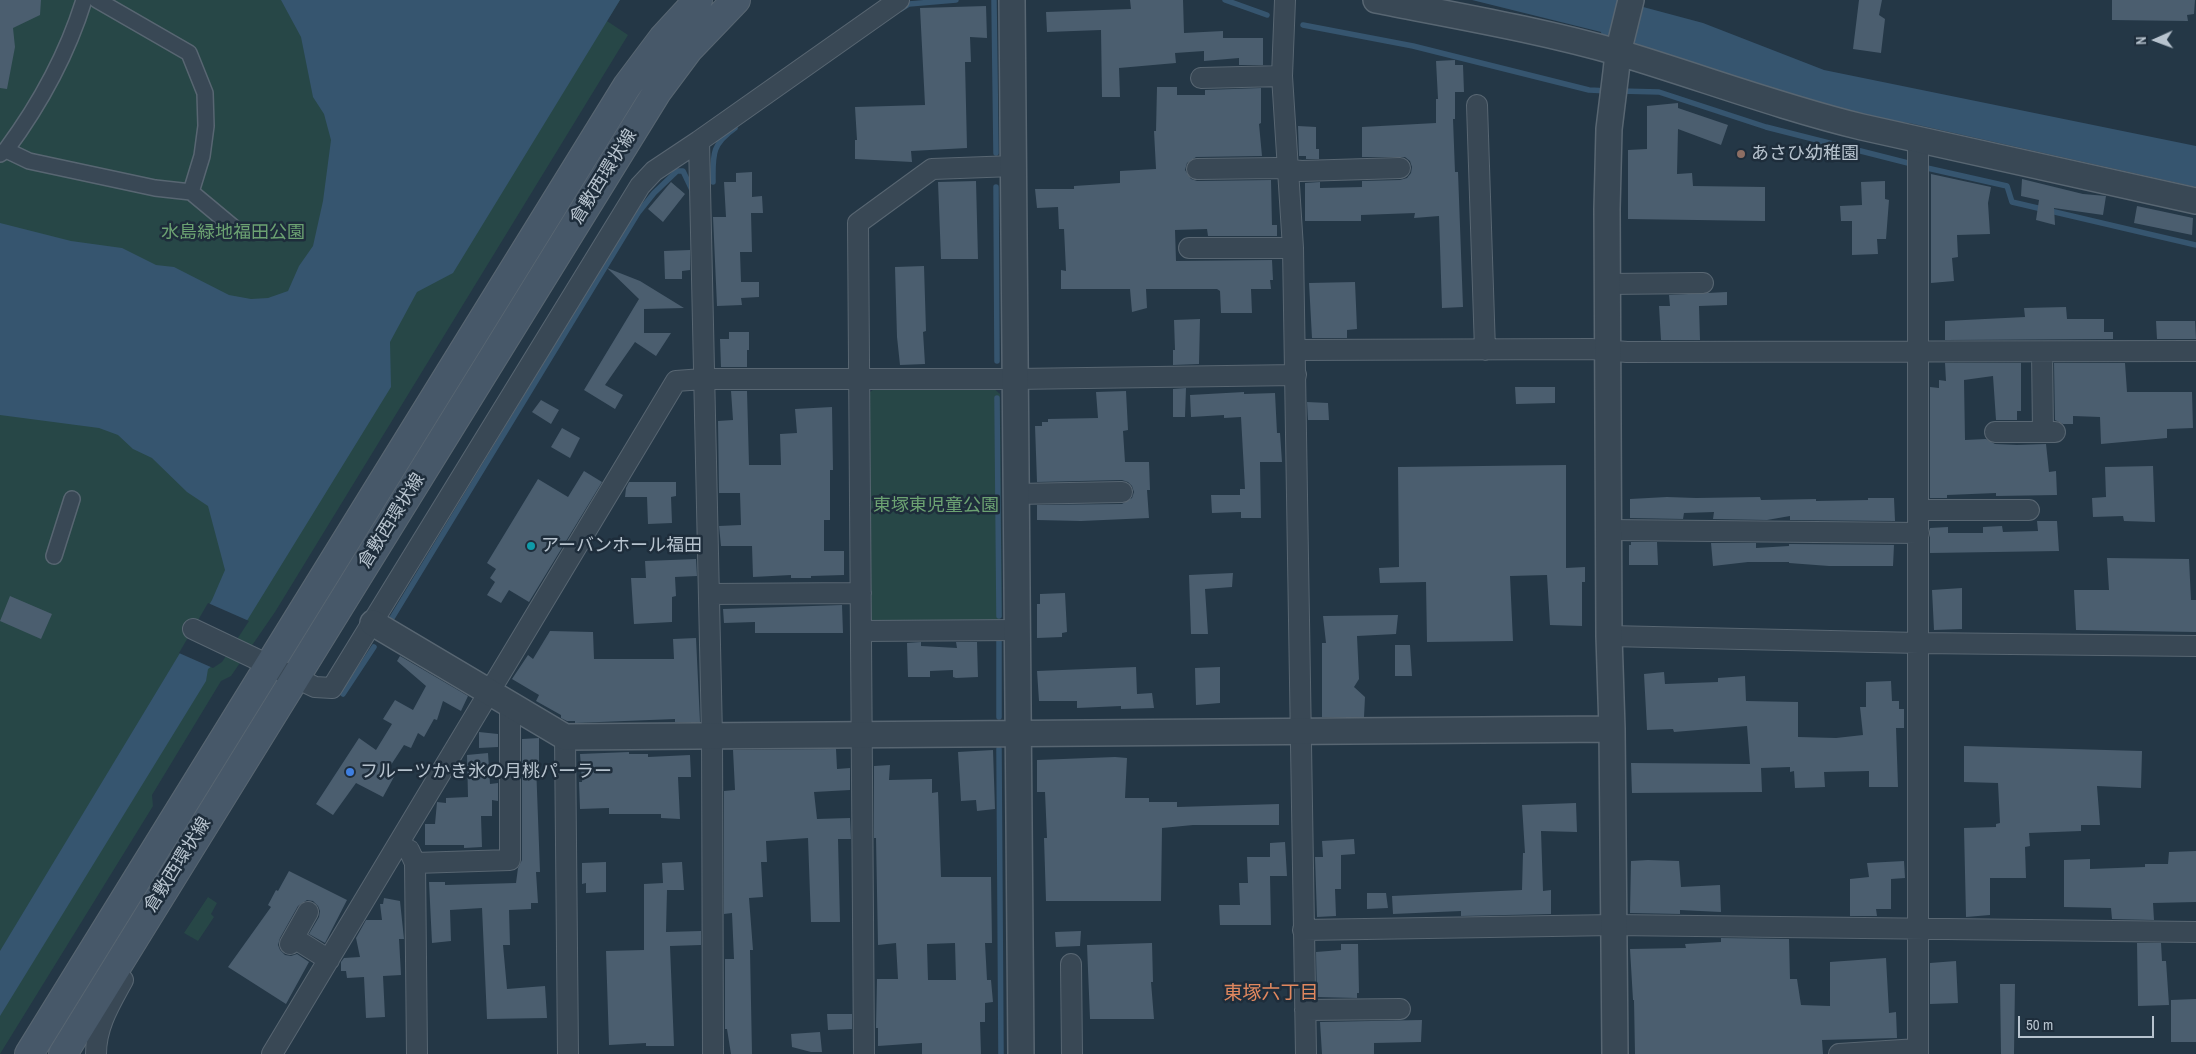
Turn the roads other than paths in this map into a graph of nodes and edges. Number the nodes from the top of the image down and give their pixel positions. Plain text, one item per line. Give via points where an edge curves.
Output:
1 (84, 0) edge
2 (97, 0) edge
3 (698, 0) edge
4 (736, 0) edge
5 (899, 0) edge
6 (1012, 0) edge
7 (1285, 0) edge
8 (1376, 0) edge
9 (1631, 0) edge
10 (1619, 49) junction
11 (1282, 76) junction
12 (1201, 78) dead end
13 (1477, 105) dead end
14 (1918, 140) junction
15 (699, 141) junction
16 (3, 152) edge
17 (1014, 166) junction
18 (1400, 168) dead end
19 (1197, 169) dead end
20 (1289, 170) junction
21 (191, 192) junction
22 (2196, 201) edge
23 (233, 227) dead end
24 (1189, 248) dead end
25 (1293, 248) junction
26 (1702, 283) dead end
27 (1608, 284) junction
28 (1295, 350) junction
29 (1485, 350) junction
30 (1609, 351) junction
31 (2196, 351) edge
32 (1918, 352) junction
33 (2042, 352) junction
34 (1296, 375) junction
35 (860, 378) junction
36 (1016, 378) junction
37 (703, 379) junction
38 (1995, 432) dead end
39 (1122, 492) dead end
40 (1016, 494) junction
41 (72, 499) dead end
42 (1919, 510) junction
43 (2029, 510) dead end
44 (1610, 530) junction
45 (1919, 533) junction
46 (54, 556) dead end
47 (861, 593) junction
48 (708, 594) junction
49 (373, 623) junction
50 (193, 629) dead end
51 (1018, 630) junction
52 (861, 631) junction
53 (1609, 636) junction
54 (1919, 643) junction
55 (2196, 646) edge
56 (268, 664) junction
57 (295, 677) junction
58 (488, 693) junction
59 (510, 705) junction
60 (1612, 729) junction
61 (1018, 733) junction
62 (1301, 733) junction
63 (862, 734) junction
64 (712, 736) junction
65 (565, 737) junction
66 (403, 837) junction
67 (415, 862) junction
68 (150, 911) junction
69 (308, 912) dead end
70 (1614, 925) junction
71 (1919, 929) junction
72 (1303, 930) junction
73 (2196, 932) edge
74 (329, 960) junction
75 (1070, 964) dead end
76 (1400, 1009) dead end
77 (1305, 1010) junction
78 (71, 1052) edge
79 (1918, 1052) edge
80 (29, 1054) edge
81 (34, 1054) edge
82 (96, 1054) edge
83 (272, 1054) edge
84 (417, 1054) edge
85 (568, 1054) edge
86 (714, 1054) edge
87 (864, 1054) edge
88 (1021, 1054) edge
89 (1072, 1054) edge
90 (1306, 1054) edge
91 (1615, 1054) edge
92 (1839, 1054) edge

1 - 16 street via 77,24 50,83 32,114
2 - 21 street via 189,53 205,93 206,126 202,156
3 - 56 main road, 倉敷西環状線 via 663,38 627,86
4 - 57 main road, 倉敷西環状線 via 689,49 657,92
5 - 15 street
6 - 17 street
7 - 11 street
8 - 10 street
9 - 10 street
10 - 14 street via 1820,117
10 - 27 street via 1609,129
11 - 12 street
11 - 20 street
13 - 29 street
14 - 22 street
14 - 32 street
15 - 37 street
15 - 49 street via 654,171 640,186
16 - 21 street via 29,161 155,188
17 - 35 street via 932,169 858,223
17 - 36 street
18 - 20 street
19 - 20 street
20 - 25 street
21 - 23 street
24 - 25 street
25 - 28 street
26 - 27 street
27 - 30 street
28 - 29 street
28 - 34 street
29 - 30 street
30 - 32 street
30 - 44 street
31 - 33 street
32 - 33 street
32 - 42 street
33 - 38 street via 2049,432
34 - 36 street
34 - 62 street
35 - 36 street
35 - 37 street
35 - 47 street
36 - 40 street
37 - 48 street
37 - 58 street via 676,381
39 - 40 street
40 - 51 street
41 - 46 street
42 - 43 street
42 - 45 street
44 - 45 street
44 - 53 street
45 - 54 street
47 - 48 street
47 - 52 street
48 - 64 street
49 - 57 street via 332,688 315,687
49 - 58 street
50 - 56 street
51 - 52 street
51 - 61 street
52 - 63 street
53 - 54 street
53 - 60 street
54 - 55 street
54 - 71 street
56 - 57 street
56 - 80 main road, 倉敷西環状線
57 - 68 main road, 倉敷西環状線
58 - 59 street
58 - 66 street
59 - 65 street
59 - 67 street via 510,860
60 - 62 street
60 - 70 street
61 - 62 street
61 - 63 street
61 - 88 street
62 - 72 street
63 - 64 street
63 - 87 street
64 - 65 street
64 - 86 street
65 - 85 street
66 - 67 street
66 - 74 street
67 - 84 street
68 - 78 main road, 倉敷西環状線
68 - 82 street via 138,951 101,1022
69 - 74 street via 292,941
70 - 71 street
70 - 72 street
70 - 91 street
71 - 73 street
71 - 79 street
72 - 77 street
74 - 83 street
75 - 89 street
76 - 77 street
77 - 90 street
78 - 81 street via 48,1046
79 - 92 street

